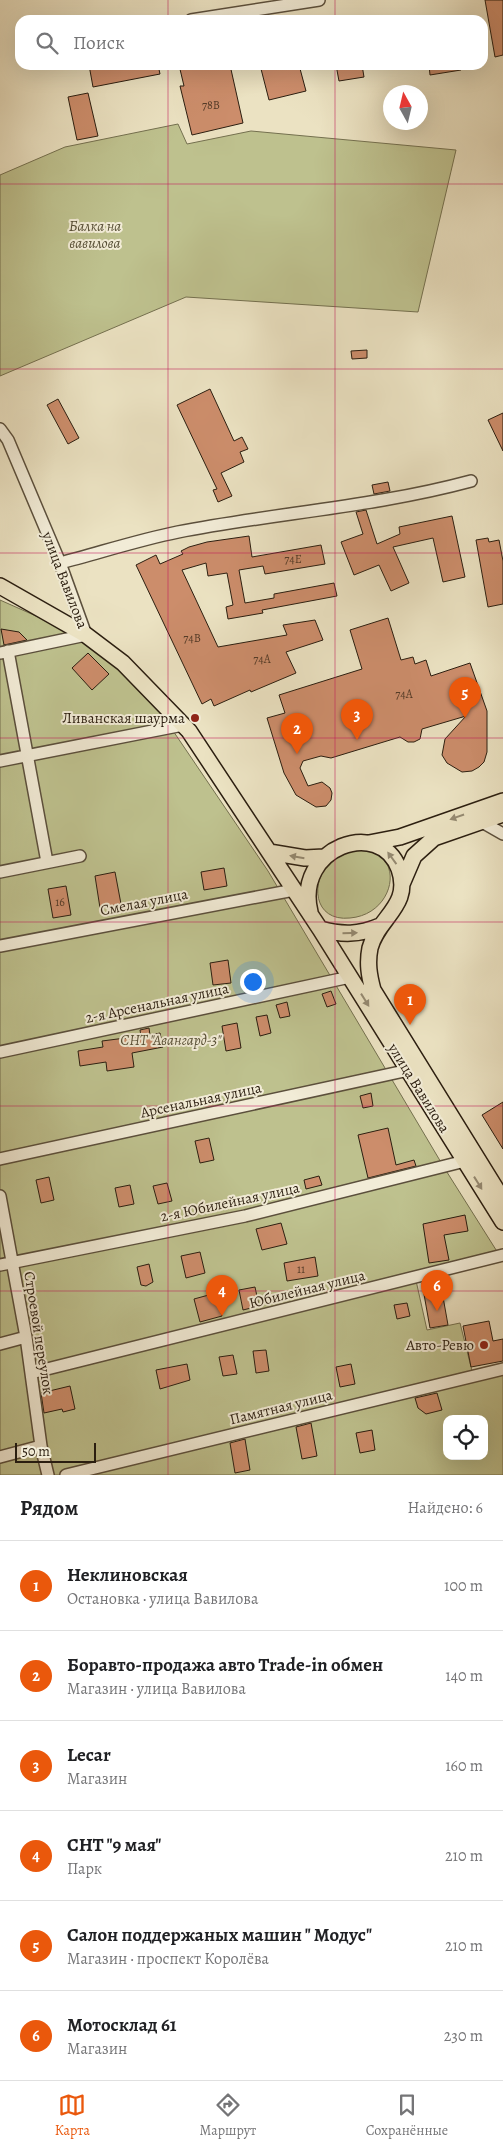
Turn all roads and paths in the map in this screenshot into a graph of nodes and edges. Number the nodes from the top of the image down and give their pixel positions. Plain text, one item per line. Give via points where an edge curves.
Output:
1 (319, 0) edge
2 (223, 15) edge
3 (0, 429) edge
4 (470, 481) dead end
5 (60, 563) junction
6 (0, 586) edge
7 (86, 635) junction
8 (4, 652) edge
9 (184, 726) junction
10 (27, 756) junction
11 (0, 761) edge
12 (503, 801) edge
13 (503, 814) edge
14 (482, 822) junction
15 (503, 834) edge
16 (369, 843) junction
17 (270, 852) junction
18 (80, 856) dead end
19 (324, 857) junction
20 (47, 862) junction
21 (0, 872) edge
22 (402, 884) junction
23 (294, 890) junction
24 (316, 923) junction
25 (380, 926) junction
26 (0, 946) edge
27 (350, 977) junction
28 (0, 1052) edge
29 (409, 1070) junction
30 (0, 1159) edge
31 (465, 1161) junction
32 (0, 1196) edge
33 (503, 1200) edge
34 (503, 1222) edge
35 (503, 1255) edge
36 (12, 1263) junction
37 (0, 1266) edge
38 (26, 1336) junction
39 (0, 1344) edge
40 (503, 1369) edge
41 (31, 1374) junction
42 (41, 1446) junction
43 (0, 1457) edge
44 (48, 1475) edge
45 (66, 1475) edge

1 - 2 street
3 - 5 street, улица Вавилова via 8,440
4 - 5 street via 361,504 177,532
5 - 7 street, улица Вавилова
6 - 7 main road
7 - 8 street
7 - 9 main road, улица Вавилова via 123,662
8 - 10 street
9 - 10 street
9 - 17 main road, улица Вавилова
10 - 11 street
10 - 20 street
12 -> 16 main road, улица Вавилова via 400,837
13 - 14 main road, улица Вавилова
14 - 15 street
14 - 22 main road, улица Вавилова via 434,838 414,856
16 - 19 main road, улица Вавилова via 354,843
22 -> 16 main road via 394,858 386,850
19 -> 17 main road, улица Вавилова via 305,858
17 - 23 main road, улица Вавилова
18 - 20 street
19 - 24 main road, улица Вавилова via 313,870 307,894
20 - 21 street
22 - 25 main road, улица Вавилова via 400,899
23 - 24 main road, улица Вавилова
23 - 26 street, Смелая улица
24 -> 25 main road via 338,934 355,934
24 - 27 main road, улица Вавилова
25 - 33 main road, улица Вавилова via 367,966 372,990
27 - 28 street, 2-я Арсенальная улица
27 -> 29 main road, улица Вавилова
29 - 30 street, Арсенальная улица
29 - 31 main road, улица Вавилова
31 -> 34 main road, улица Вавилова
31 - 36 street, 2-я Юбилейная улица via 245,1216
32 - 36 street, Строевой переулок
35 - 41 street, Юбилейная улица
36 - 37 street, 2-я Юбилейная улица
36 - 38 street, Строевой переулок
38 - 39 street
38 - 41 street, Строевой переулок
40 - 45 street, Памятная улица
41 - 42 street, Строевой переулок
42 - 43 street
42 - 44 street, Строевой переулок

